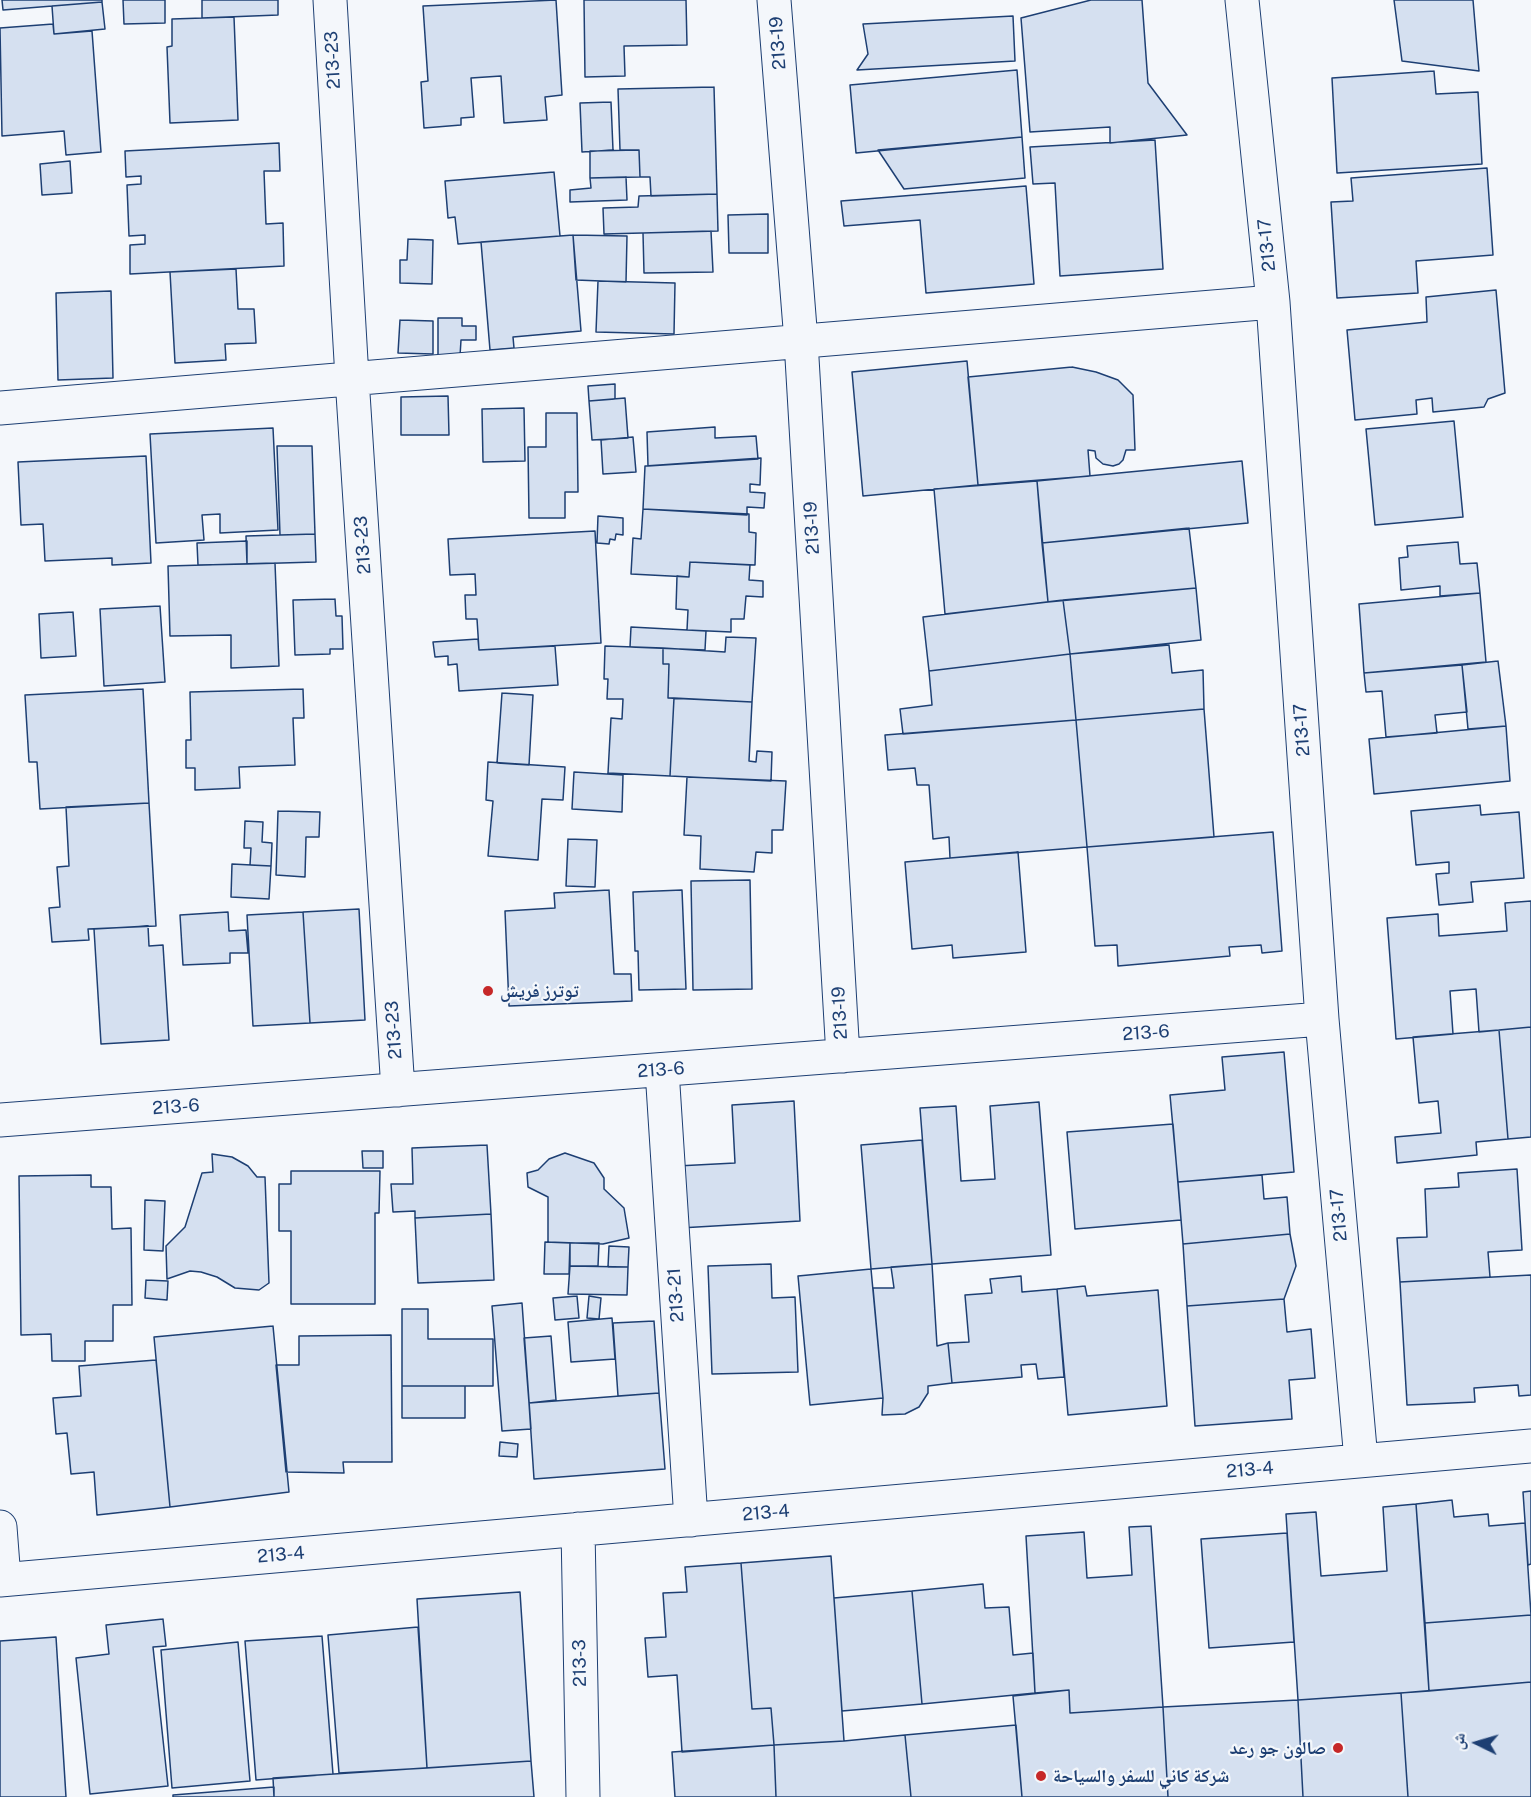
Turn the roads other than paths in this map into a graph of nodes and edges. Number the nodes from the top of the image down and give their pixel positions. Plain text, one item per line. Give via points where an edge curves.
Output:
1 (330, 0) edge
2 (774, 0) edge
3 (1242, 0) edge
4 (1273, 302) junction
5 (801, 341) junction
6 (352, 378) junction
7 (0, 408) edge
8 (1322, 1019) junction
9 (843, 1056) junction
10 (662, 1070) junction
11 (398, 1090) junction
12 (0, 1120) edge
13 (1531, 1446) edge
14 (1361, 1460) junction
15 (691, 1520) junction
16 (0, 1527) edge
17 (578, 1529) junction
18 (2, 1580) edge
19 (583, 1797) edge

1 - 6 street, 213-23
2 - 5 street, 213-19
3 - 4 street, 213-17
4 - 5 street
4 - 8 street, 213-17
5 - 6 street
5 - 9 street, 213-19
6 - 7 street
6 - 11 street, 213-23
8 - 9 street, 213-6
8 - 14 street, 213-17
9 - 10 street, 213-6
10 - 11 street, 213-6
10 - 15 street, 213-21
11 - 12 street, 213-6
13 - 14 street, 213-4
14 - 15 street, 213-4
15 - 17 street, 213-4
16 - 18 street
17 - 18 street, 213-4
17 - 19 street, 213-3

